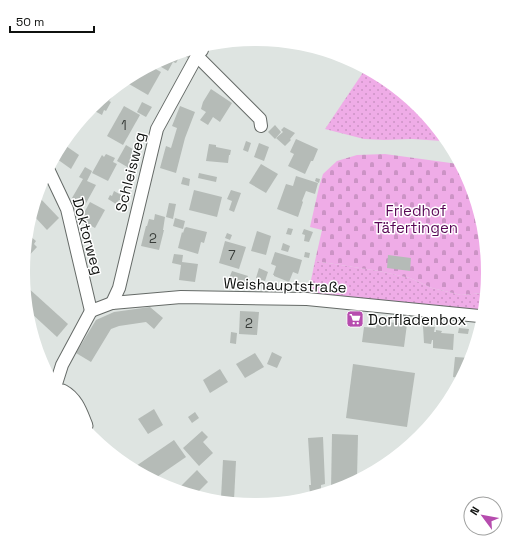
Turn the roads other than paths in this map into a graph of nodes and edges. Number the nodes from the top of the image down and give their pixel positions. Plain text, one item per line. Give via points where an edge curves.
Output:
1 (199, 53) edge
2 (261, 126) dead end
3 (51, 176) edge
4 (112, 303) junction
5 (91, 311) junction
6 (477, 316) edge
7 (57, 380) edge
8 (69, 398) edge
9 (76, 408) edge

1 - 2 street, Schleisweg via 260,119
1 - 4 street, Schleisweg via 157,129 119,288
3 - 5 street, Doktorweg via 67,209
4 - 5 street, Weishauptstraße
4 - 6 street, Weishauptstraße via 181,297 311,299
5 - 7 street via 62,365
8 - 9 street

